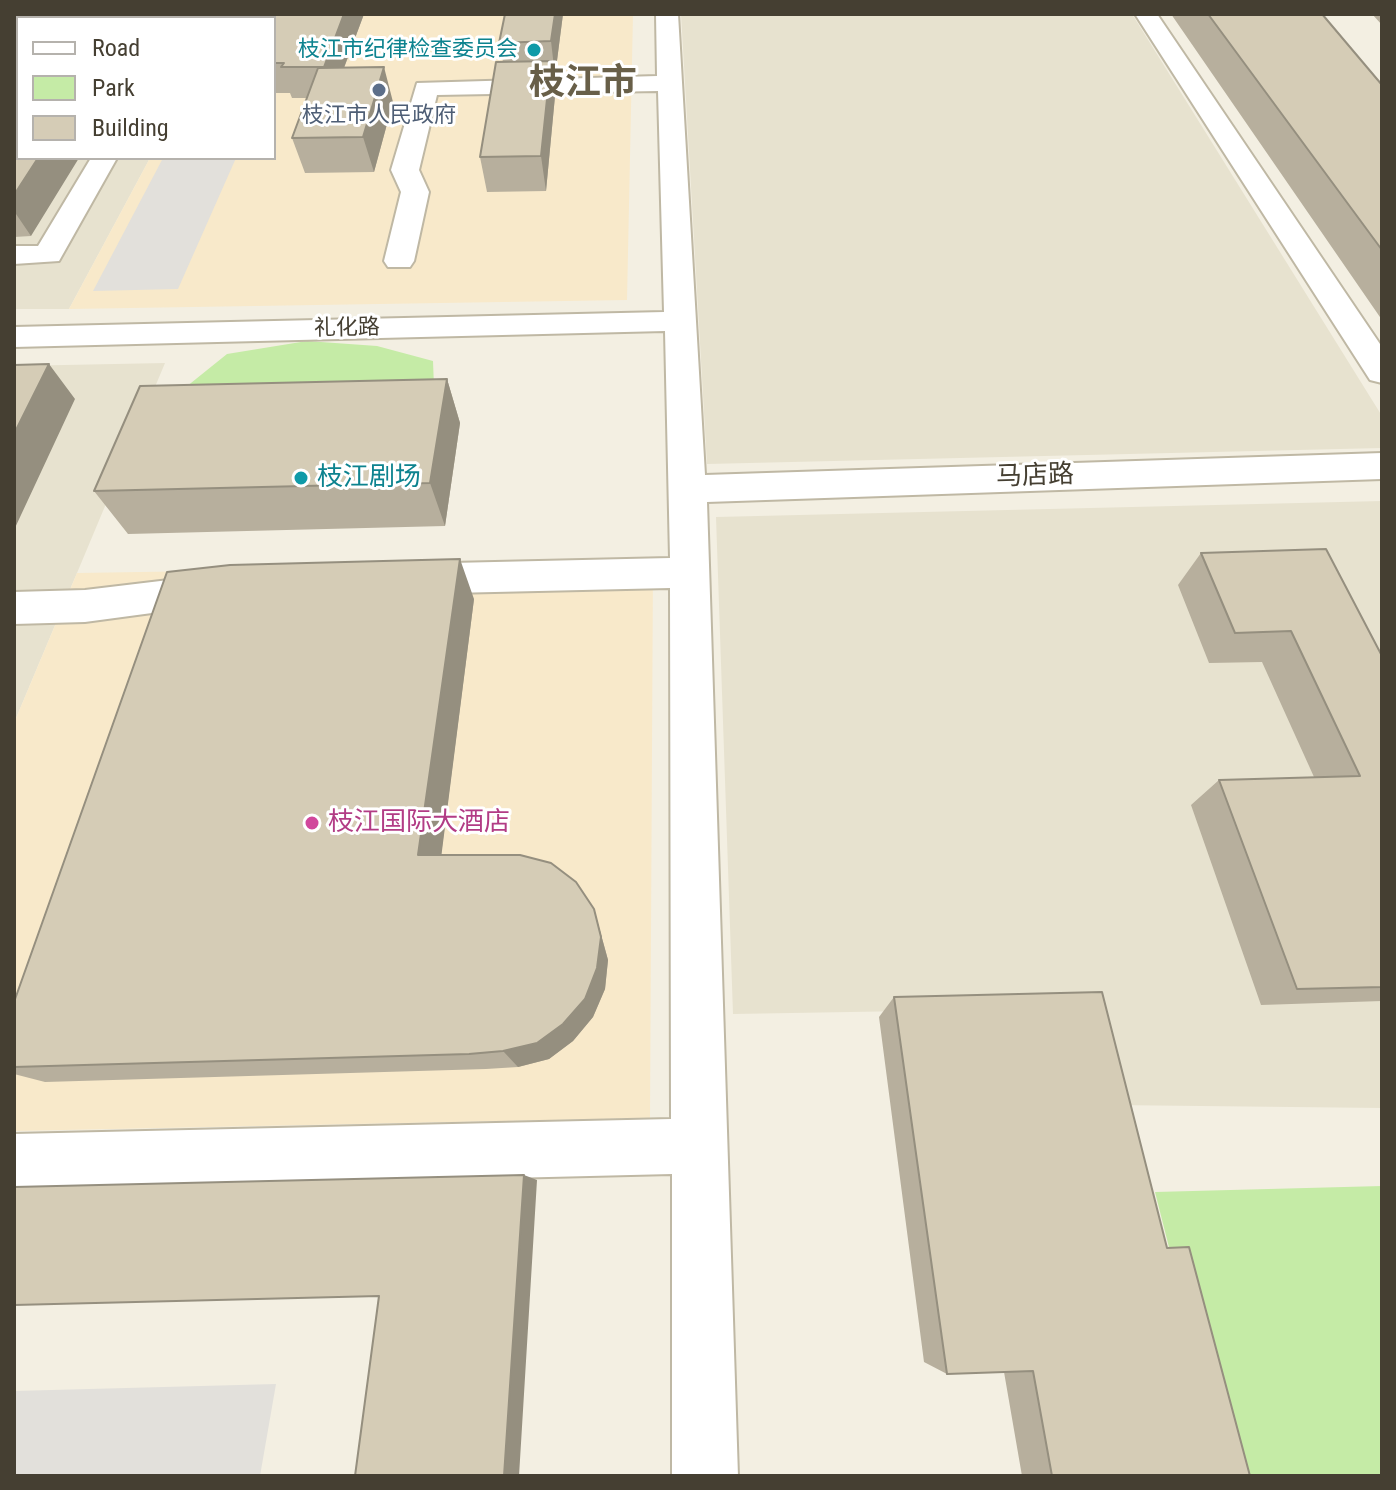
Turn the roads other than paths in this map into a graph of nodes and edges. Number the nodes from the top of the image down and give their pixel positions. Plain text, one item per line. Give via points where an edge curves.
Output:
1 (667, 14) edge
2 (1146, 14) edge
3 (670, 83) junction
4 (103, 160) edge
5 (14, 255) edge
6 (399, 261) dead end
7 (681, 321) junction
8 (14, 337) edge
9 (1382, 372) edge
10 (1382, 466) edge
11 (688, 489) junction
12 (689, 573) junction
13 (370, 580) edge
14 (259, 585) edge
15 (14, 608) edge
16 (699, 1146) junction
17 (14, 1162) edge
18 (705, 1476) edge

1 - 3 street
2 - 9 street
3 - 6 street via 426,88 405,170 415,192
3 - 7 street
4 - 5 street via 48,255
7 - 8 street, 礼化路
7 - 11 street
10 - 11 street, 马店路
11 - 12 street
12 - 13 street
12 - 16 street
14 - 15 street via 85,606
16 - 17 street
16 - 18 street

